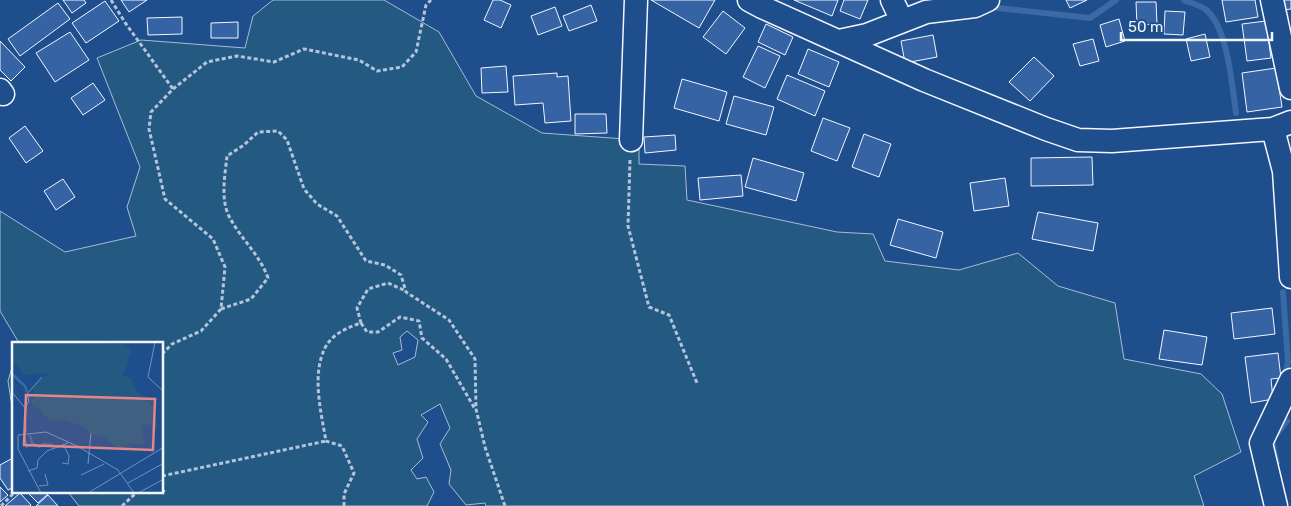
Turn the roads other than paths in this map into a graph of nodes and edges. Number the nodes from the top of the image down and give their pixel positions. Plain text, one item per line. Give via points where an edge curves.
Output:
1 (636, 0) edge
2 (749, 0) edge
3 (892, 0) edge
4 (988, 0) edge
5 (1272, 0) edge
6 (902, 21) junction
7 (839, 40) junction
8 (1291, 88) edge
9 (1282, 125) edge
10 (631, 140) road end
11 (1291, 277) edge
12 (1291, 380) edge
13 (1276, 506) edge

1 - 10 street
2 - 7 street
3 - 6 street
4 - 6 street via 975,6 926,12
5 - 8 street
6 - 7 street via 867,35
7 - 9 street via 924,80 1078,140 1112,141
9 - 11 street
12 - 13 street via 1261,444

